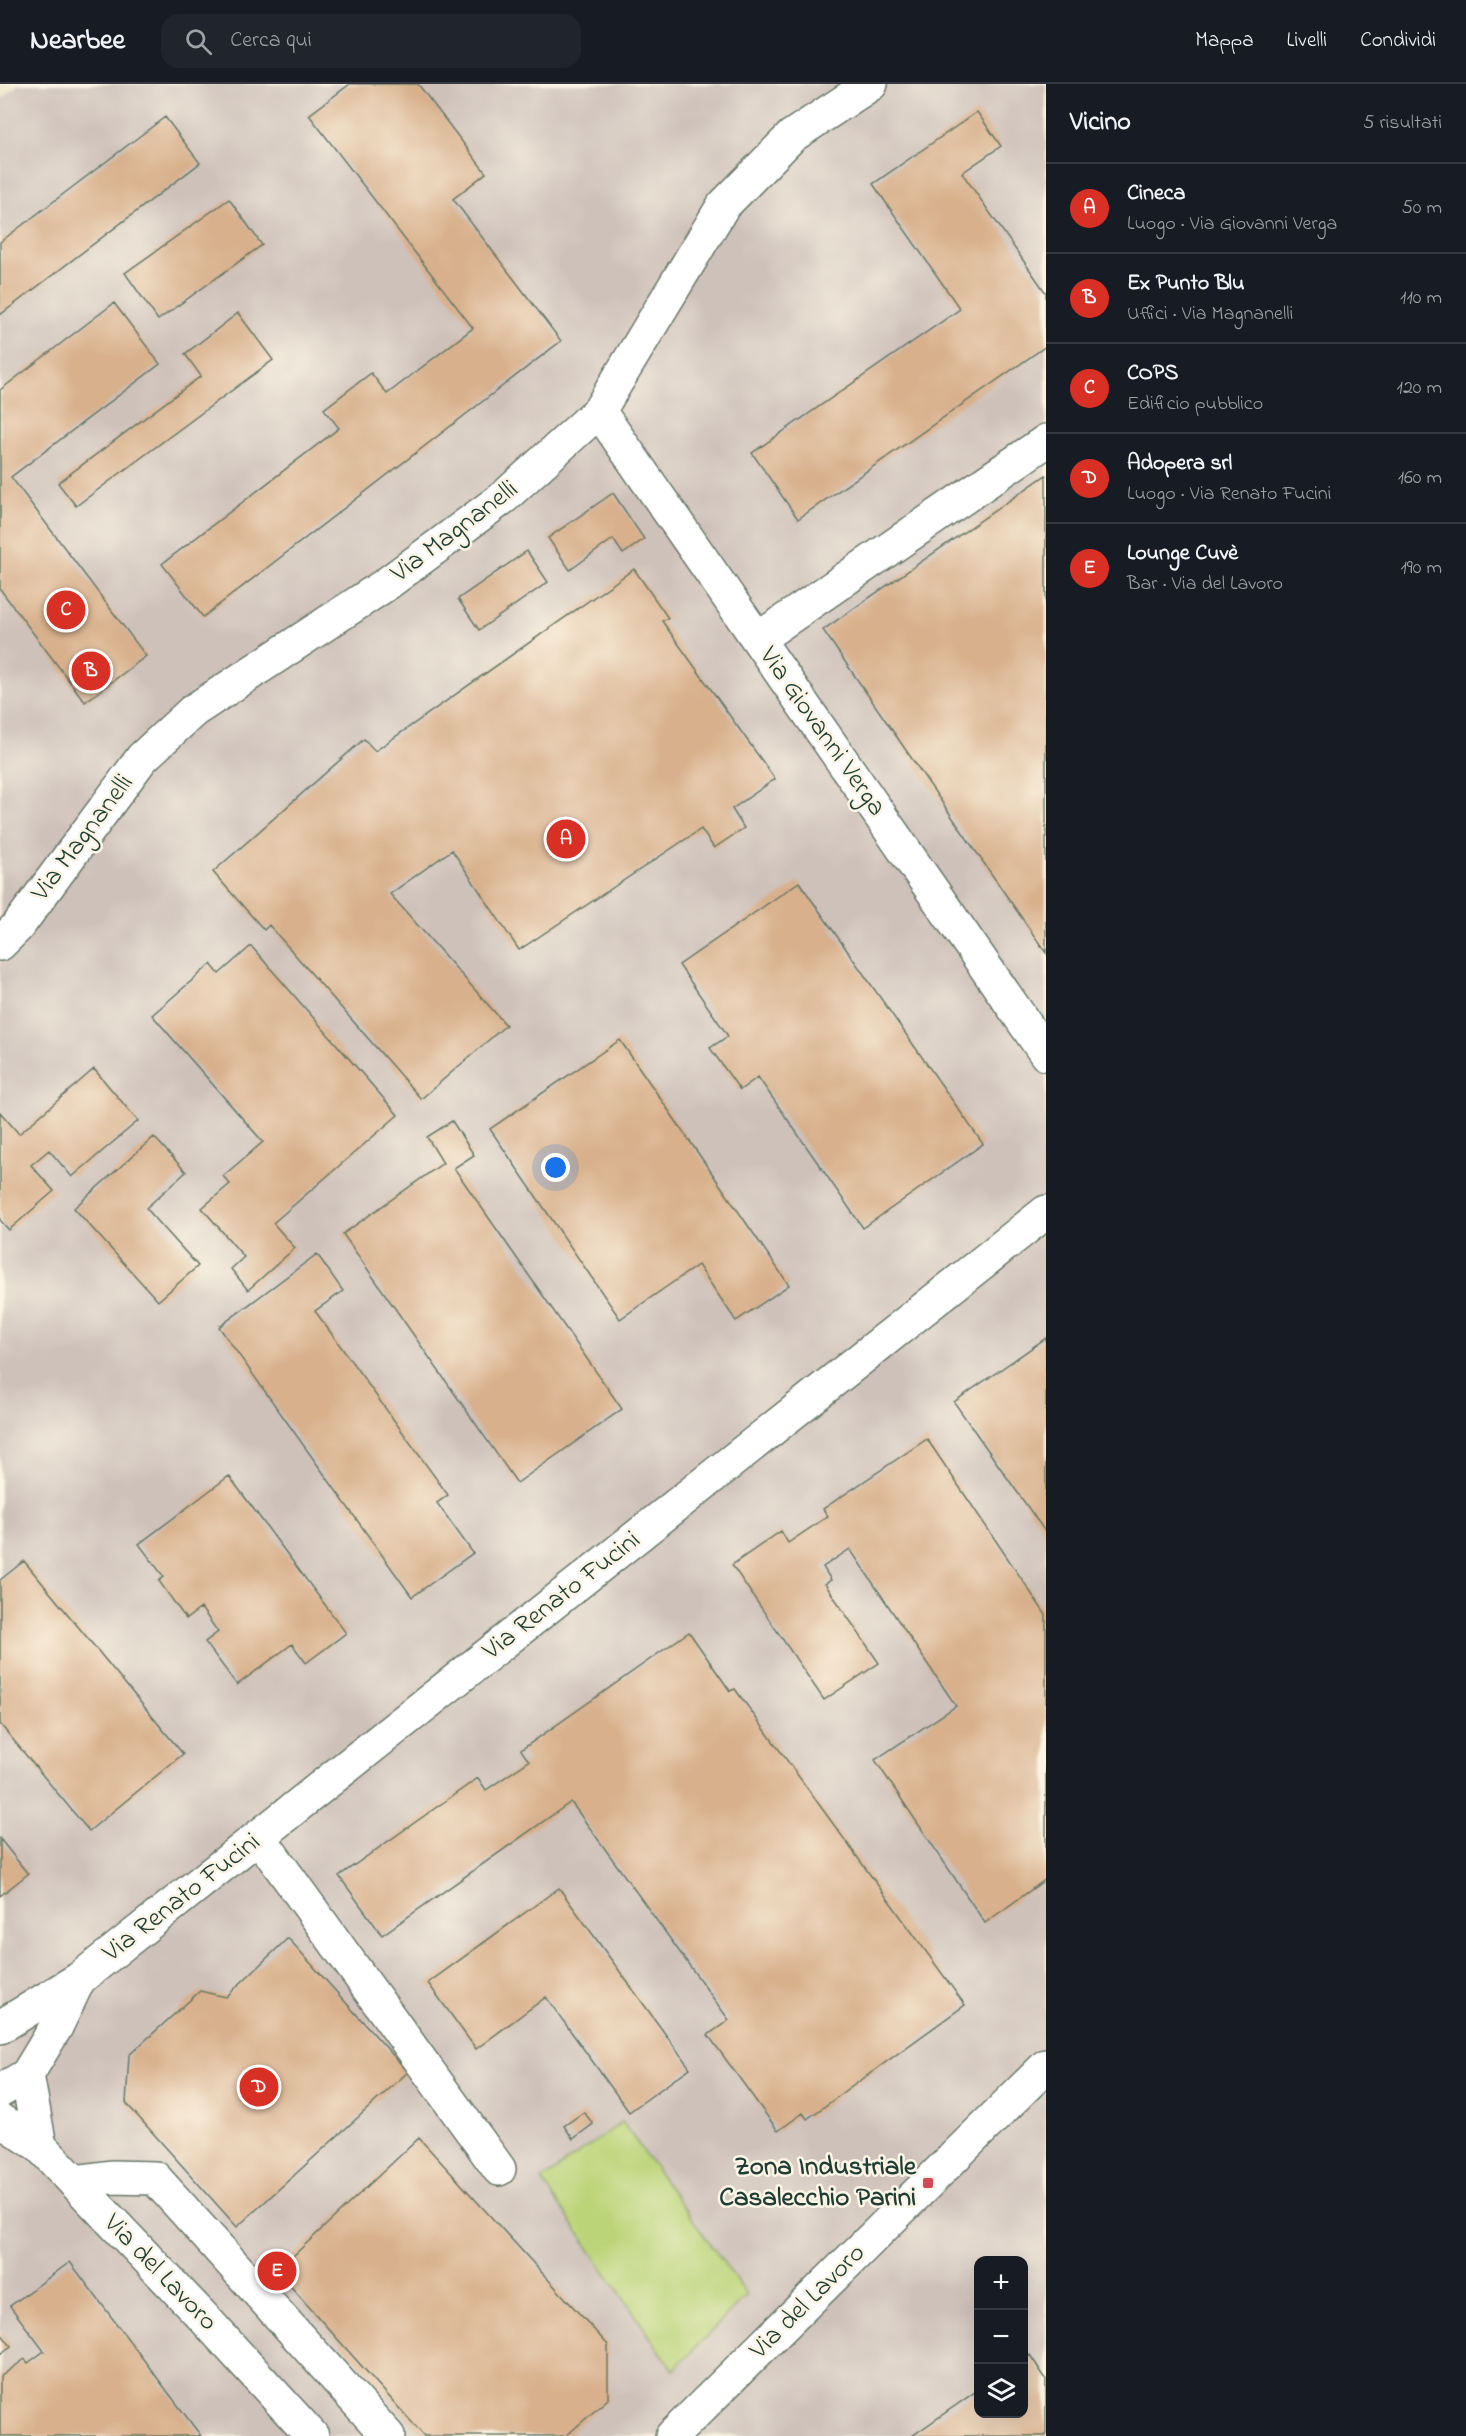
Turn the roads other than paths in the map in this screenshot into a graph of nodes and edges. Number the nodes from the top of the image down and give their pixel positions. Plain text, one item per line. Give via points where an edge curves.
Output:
1 (871, 84) edge
2 (599, 411) junction
3 (1046, 441) edge
4 (758, 639) junction
5 (0, 944) edge
6 (1035, 1015) edge
7 (1046, 1054) edge
8 (1046, 1212) edge
9 (259, 1837) junction
10 (79, 1979) junction
11 (0, 2027) edge
12 (1046, 2068) edge
13 (14, 2083) edge
14 (0, 2120) edge
15 (40, 2146) junction
16 (499, 2169) dead end
17 (74, 2182) junction
18 (312, 2436) edge
19 (388, 2436) edge
20 (672, 2436) edge

1 - 2 street, Via Magnanelli via 792,136 723,206
2 - 4 street, Via Giovanni Verga
2 - 5 street, Via Magnanelli via 486,511 385,585 193,711 142,758 18,926
3 - 4 street
4 - 6 street, Via Giovanni Verga
6 - 7 street, Via Giovanni Verga
8 - 9 street, Via Renato Fucini
9 - 10 street, Via Renato Fucini
9 - 16 street
10 - 11 street, Via Renato Fucini
10 - 13 street via 56,2027
12 - 20 street, Via del Lavoro
13 - 15 street
14 - 15 street, Via del Lavoro
15 - 17 street, Via del Lavoro
17 - 18 street, Via del Lavoro
17 - 19 street via 111,2176 155,2178

